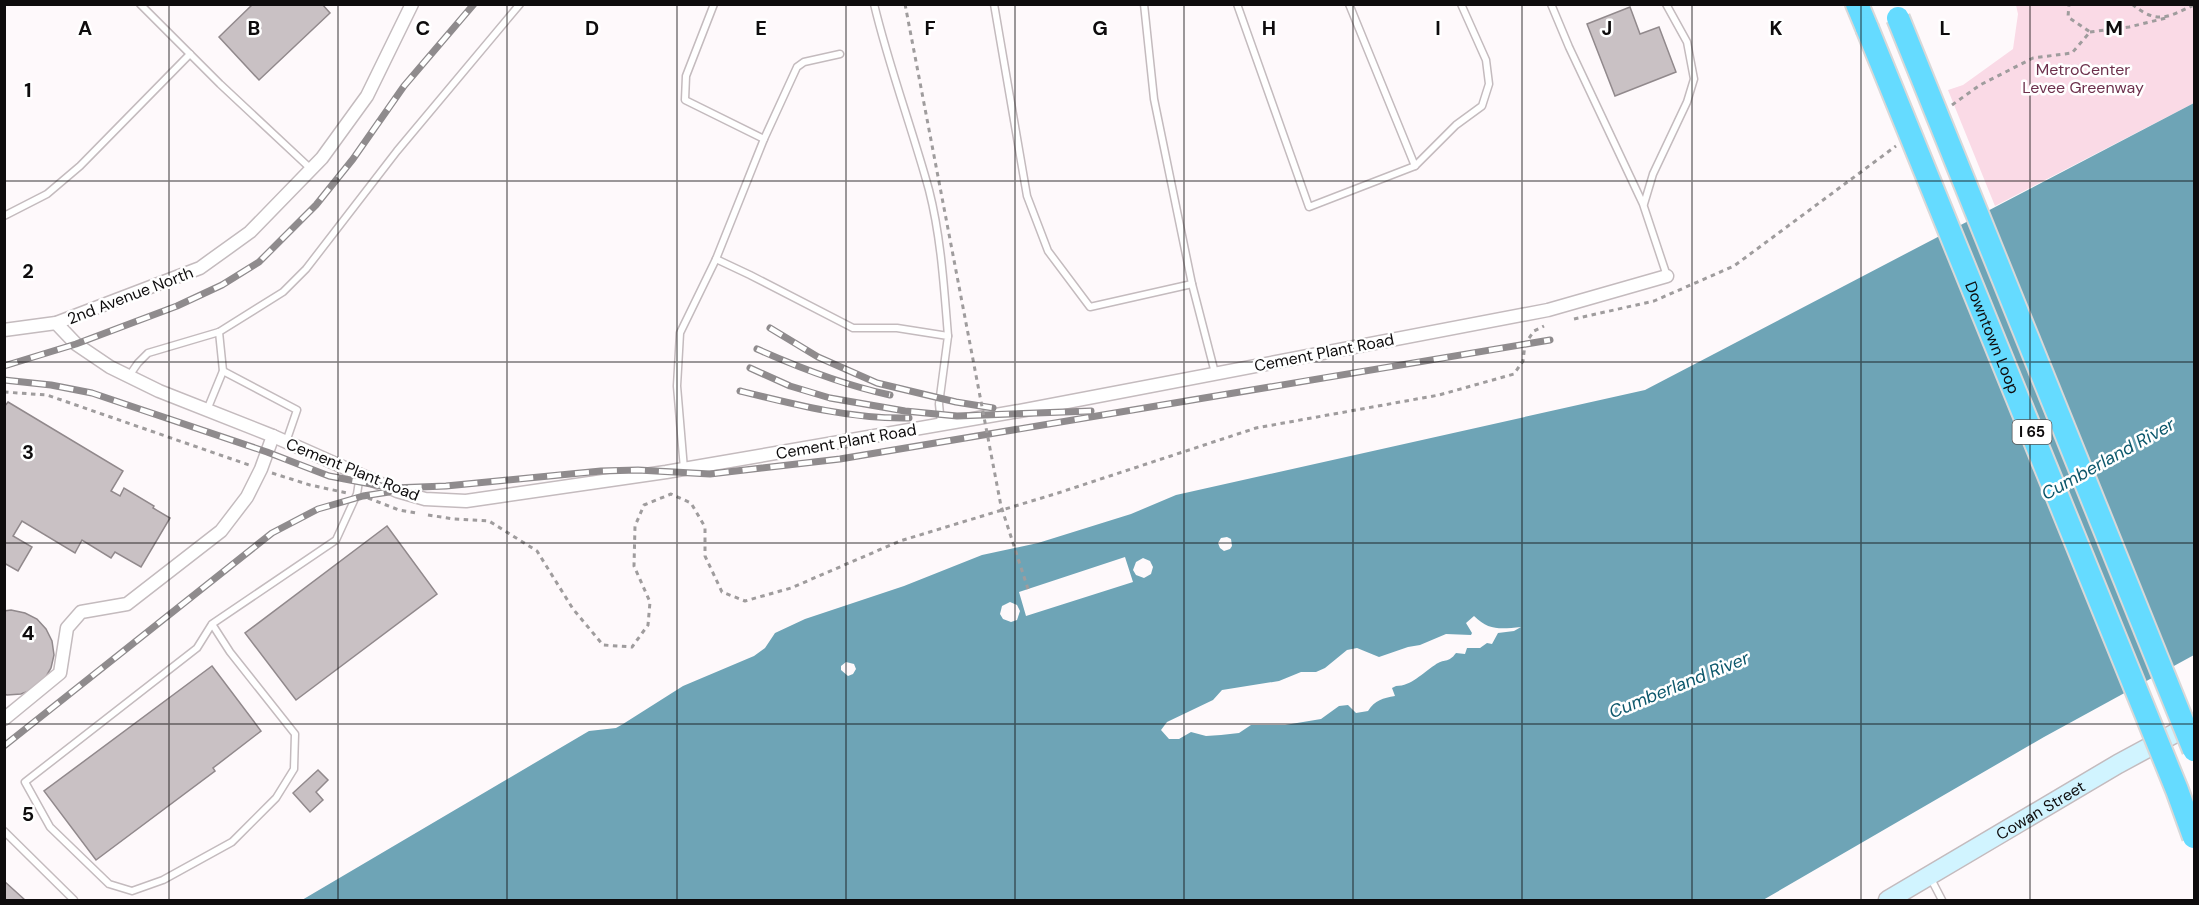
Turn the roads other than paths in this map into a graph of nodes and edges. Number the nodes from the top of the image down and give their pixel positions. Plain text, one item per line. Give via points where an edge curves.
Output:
1 (140, 4) edge
2 (412, 4) edge
3 (520, 4) edge
4 (714, 4) edge
5 (874, 4) edge
6 (994, 4) edge
7 (1144, 4) edge
8 (1237, 4) edge
9 (1349, 4) edge
10 (1461, 4) edge
11 (1551, 4) edge
12 (1666, 4) edge
13 (1857, 4) edge
14 (1895, 11) edge
15 (190, 54) junction
16 (840, 54) dead end
17 (764, 139) junction
18 (1415, 166) junction
19 (311, 169) junction
20 (1643, 204) junction
21 (4, 216) edge
22 (716, 259) junction
23 (1667, 276) joint
24 (1192, 284) junction
25 (56, 323) junction
26 (4, 330) edge
27 (219, 332) junction
28 (948, 336) junction
29 (223, 371) junction
30 (1215, 373) junction
31 (129, 376) junction
32 (207, 410) junction
33 (941, 424) junction
34 (273, 436) junction
35 (286, 442) junction
36 (684, 470) junction
37 (361, 474) junction
38 (212, 624) junction
39 (4, 719) edge
40 (2194, 723) edge
41 (2194, 750) edge
42 (4, 831) edge
43 (2194, 837) edge
44 (1929, 876) junction
45 (74, 900) edge
46 (1888, 900) edge
47 (1942, 900) edge

1 - 15 lane
2 - 19 street, 2nd Avenue North via 367,96
3 - 27 lane via 306,269 283,292
4 - 17 lane via 686,76 685,100
5 - 28 lane via 929,192
6 - 24 lane via 1027,196 1048,251 1090,307
7 - 24 lane via 1154,99
8 - 18 lane via 1309,207
9 - 18 lane
10 - 18 lane via 1486,60 1489,84 1482,106
11 - 20 lane
12 - 20 lane via 1687,42 1694,79
13 - 43 highway, Downtown Loop / I 65, bridge
14 - 41 highway, Downtown Loop / I 65, bridge
15 - 19 lane
15 - 21 lane via 80,166 47,194
16 - 17 lane via 796,67
17 - 22 lane
19 - 25 street, 2nd Avenue North via 250,232 200,268
20 - 23 lane
22 - 28 lane via 853,328 897,328
22 - 36 lane via 680,333 677,386
23 - 30 street, Cement Plant Road via 1548,310
24 - 30 lane
25 - 26 street, 2nd Avenue North
25 - 31 street, Cement Plant Road via 76,344
27 - 29 lane
27 - 31 lane via 148,353
28 - 33 lane via 939,404
29 - 32 lane
29 - 35 lane via 297,410
30 - 33 street, Cement Plant Road
31 - 32 street, Cement Plant Road
32 - 34 street, Cement Plant Road
33 - 36 street, Cement Plant Road
34 - 35 street, Cement Plant Road
34 - 39 street via 248,497 221,531 127,604 81,612 67,628 60,673
35 - 37 street, Cement Plant Road
36 - 37 street, Cement Plant Road via 466,501 425,499
37 - 38 lane via 357,494 336,540
38 - 38 lane via 296,734 294,769 276,798 232,842 163,880 132,891 109,884 50,827 25,782 197,648
40 - 44 street, Cowan Street
42 - 45 lane
44 - 46 street, Cowan Street
44 - 47 lane

